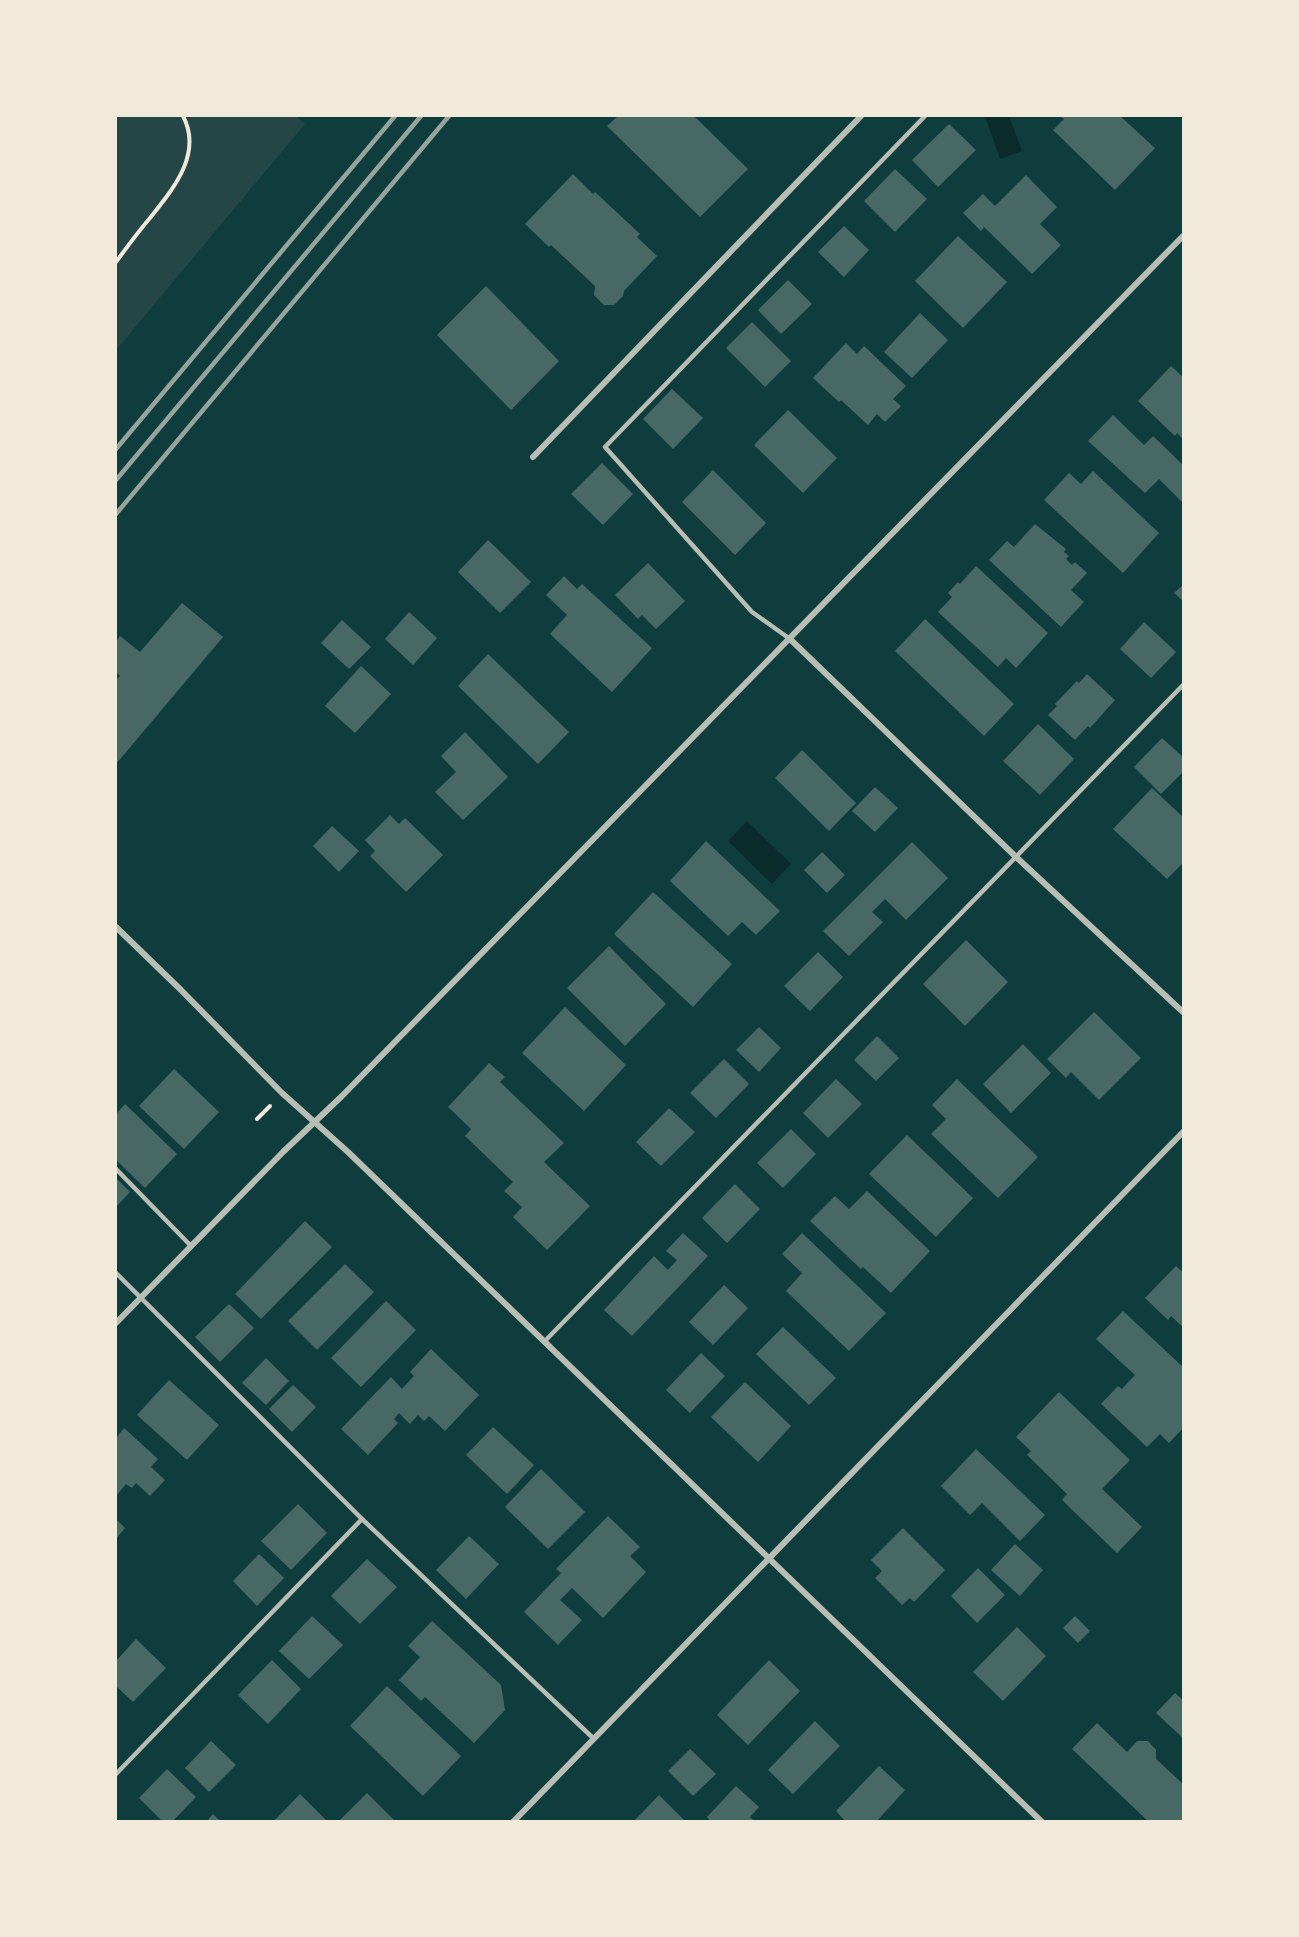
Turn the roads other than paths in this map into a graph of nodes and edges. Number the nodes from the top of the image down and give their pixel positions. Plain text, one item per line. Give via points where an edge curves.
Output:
1 (861, 116) edge
2 (925, 116) edge
3 (1184, 235) edge
4 (533, 457) dead end
5 (790, 639) junction
6 (1184, 684) edge
7 (1015, 856) junction
8 (116, 927) edge
9 (1184, 1013) edge
10 (315, 1122) junction
11 (1184, 1131) edge
12 (116, 1169) edge
13 (191, 1246) junction
14 (116, 1273) edge
15 (141, 1297) junction
16 (116, 1323) edge
17 (544, 1342) junction
18 (362, 1519) junction
19 (769, 1559) junction
20 (592, 1738) junction
21 (116, 1774) edge
22 (513, 1821) edge
23 (1042, 1821) edge

1 - 4 street
2 - 5 lane via 604,447 752,612
3 - 5 street
5 - 7 street
5 - 10 street
6 - 7 lane
7 - 9 street
7 - 17 lane
8 - 10 street via 282,1094
10 - 13 street
10 - 17 street
11 - 19 street
12 - 13 lane
13 - 15 street
14 - 15 lane
15 - 16 street
15 - 18 lane
17 - 19 street
18 - 20 lane
18 - 21 lane
19 - 20 street
19 - 23 street
20 - 22 street

